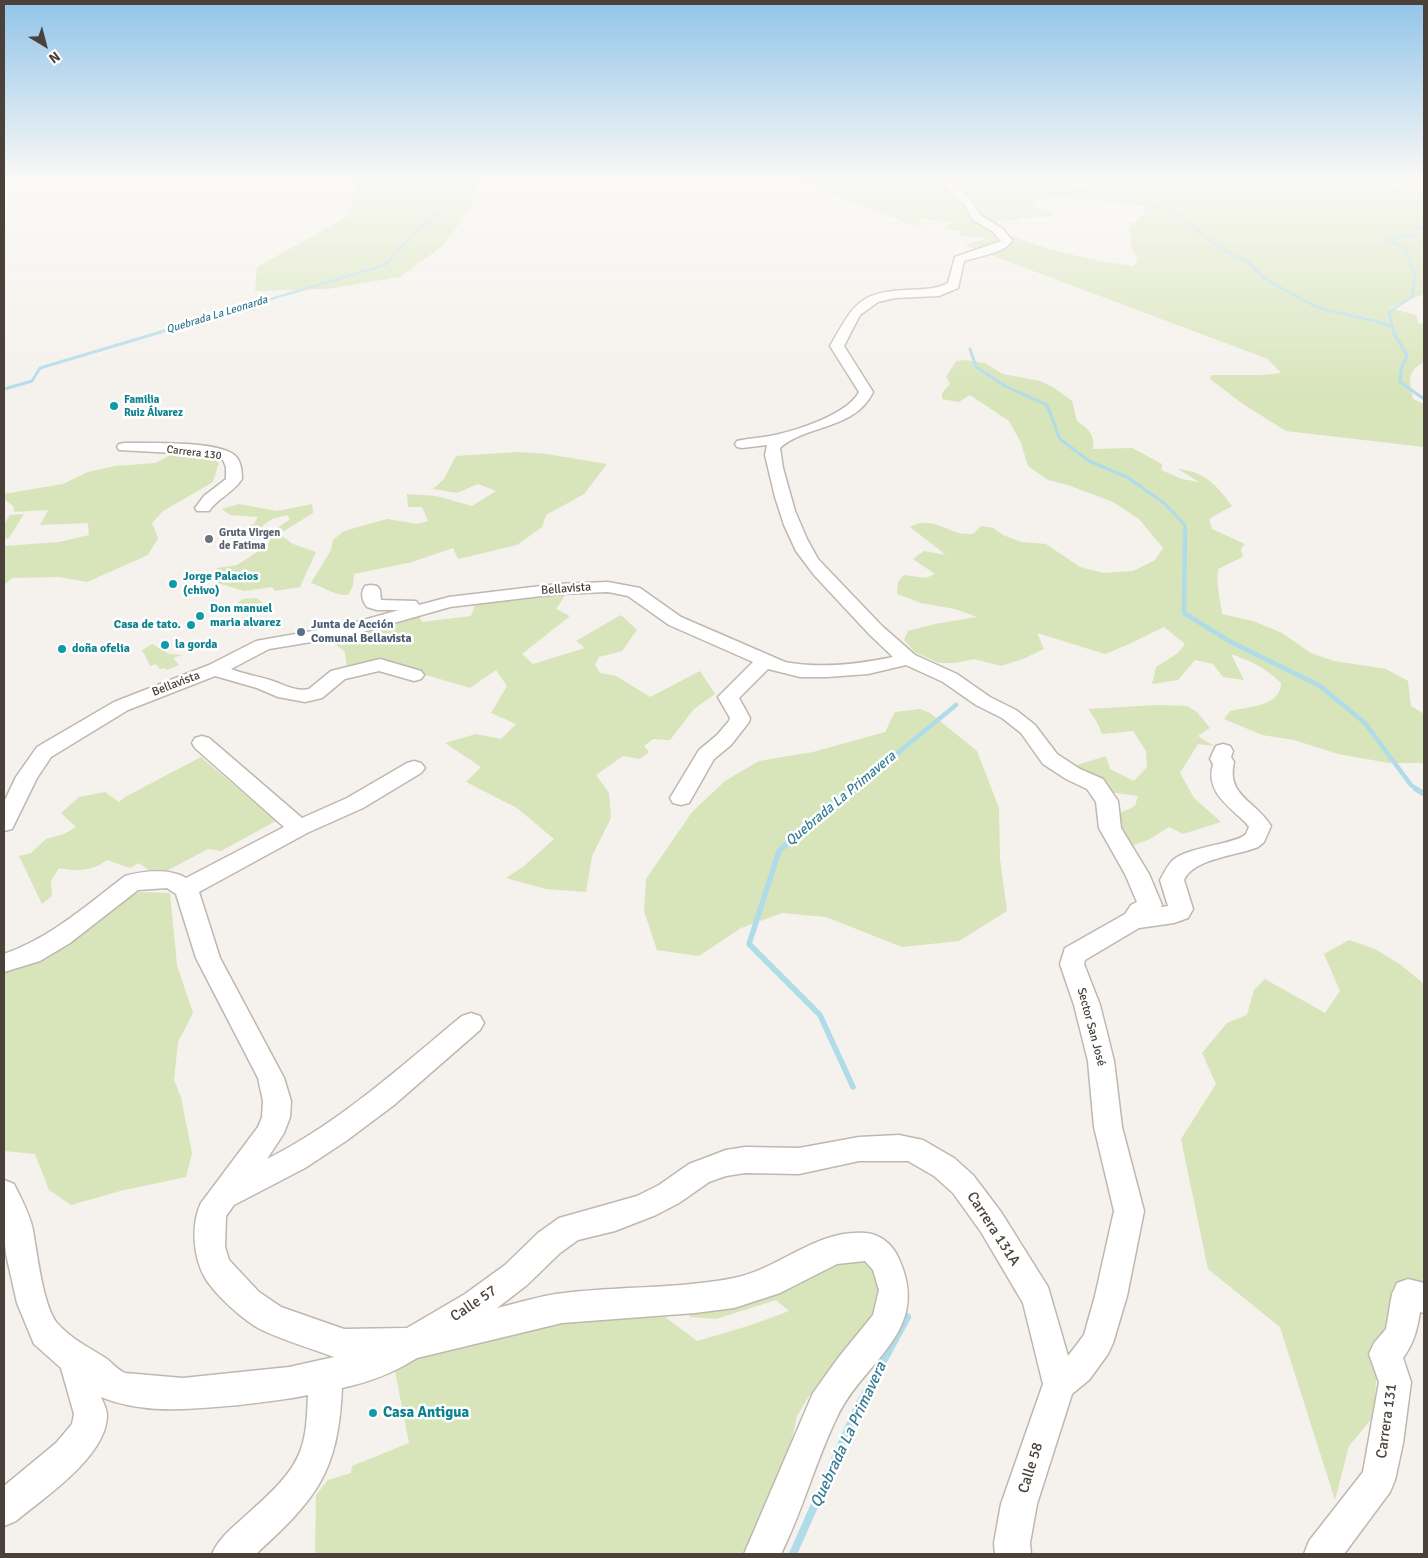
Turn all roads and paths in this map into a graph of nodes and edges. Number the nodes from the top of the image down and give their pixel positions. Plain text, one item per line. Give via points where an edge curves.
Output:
1 (983, 252) edge
2 (783, 438) junction
3 (742, 444) dead end
4 (124, 447) dead end
5 (203, 508) dead end
6 (371, 590) dead end
7 (422, 609) junction
8 (908, 659) junction
9 (765, 660) junction
10 (216, 669) junction
11 (414, 675) dead end
12 (202, 743) dead end
13 (1223, 751) dead end
14 (414, 768) dead end
15 (681, 798) dead end
16 (4, 824) edge
17 (299, 828) junction
18 (186, 889) junction
19 (1133, 920) junction
20 (4, 963) edge
21 (471, 1023) dead end
22 (859, 1150) joint
23 (4, 1193) edge
24 (217, 1202) junction
25 (1424, 1298) edge
26 (410, 1344) junction
27 (75, 1359) junction
28 (326, 1376) junction
29 (1059, 1384) junction
30 (4, 1509) edge
31 (230, 1554) edge
32 (762, 1554) edge
33 (1014, 1554) edge
34 (1322, 1554) edge

1 - 2 street via 959,259 954,285 947,289 883,296 856,312 837,346 862,384 865,398 847,412
2 - 3 street
2 - 8 street via 773,447 774,463 801,544 862,618 885,642
4 - 5 street, Carrera 130 via 227,456 231,460 232,482 209,499
6 - 7 street via 373,603 377,605
7 - 9 street, Bellavista via 478,597 558,589 628,590 675,621
7 - 10 street, Bellavista via 348,630 280,640
8 - 9 street, Bellavista via 868,668 800,671
8 - 19 street, Sector San José via 950,678 1009,714 1028,729 1050,759 1095,784 1107,801 1110,828 1137,874 1150,905
9 - 15 street via 728,696 739,722 706,755
10 - 11 street via 284,693 305,696 315,694 338,675 380,665
10 - 16 street, Bellavista via 121,706 44,752 27,777
12 - 17 street
13 - 19 street via 1220,780 1241,807 1257,820 1260,826 1256,837 1251,842 1185,861 1172,880 1180,912
14 - 17 street via 355,804
17 - 18 street
18 - 20 street via 171,880 133,882 61,936 31,954
18 - 24 street via 208,958 271,1078 277,1101 270,1133
19 - 29 street, Sector San José via 1074,955 1072,964 1087,1005 1101,1061 1108,1127 1129,1211 1111,1296 1096,1343 1078,1369
21 - 24 street via 391,1092 336,1132 296,1159 229,1192
22 - 26 street, Calle 57 via 799,1161 745,1160 699,1172 646,1206 570,1228 516,1275
22 - 29 street, Carrera 131A via 913,1149 944,1167 963,1184 991,1222 1037,1298
23 - 27 street, Calle 57 via 18,1228 32,1303 45,1332
24 - 26 street via 210,1212 210,1247 216,1268 248,1303 272,1320 344,1345
25 - 34 street, Carrera 131 via 1408,1294 1400,1336 1385,1354 1395,1382 1378,1480
26 - 28 street, Calle 57 via 369,1366
26 - 32 street via 562,1308 734,1293 769,1283 833,1250 856,1247 875,1250 886,1263 894,1290 888,1322 849,1369 825,1405
27 - 28 street, Calle 57 via 94,1369 108,1382 125,1389 154,1393 183,1394
27 - 30 street via 91,1414 87,1432 68,1455
28 - 31 street via 323,1427 309,1471 289,1497
29 - 33 street, Calle 58 via 1019,1504 1012,1543

